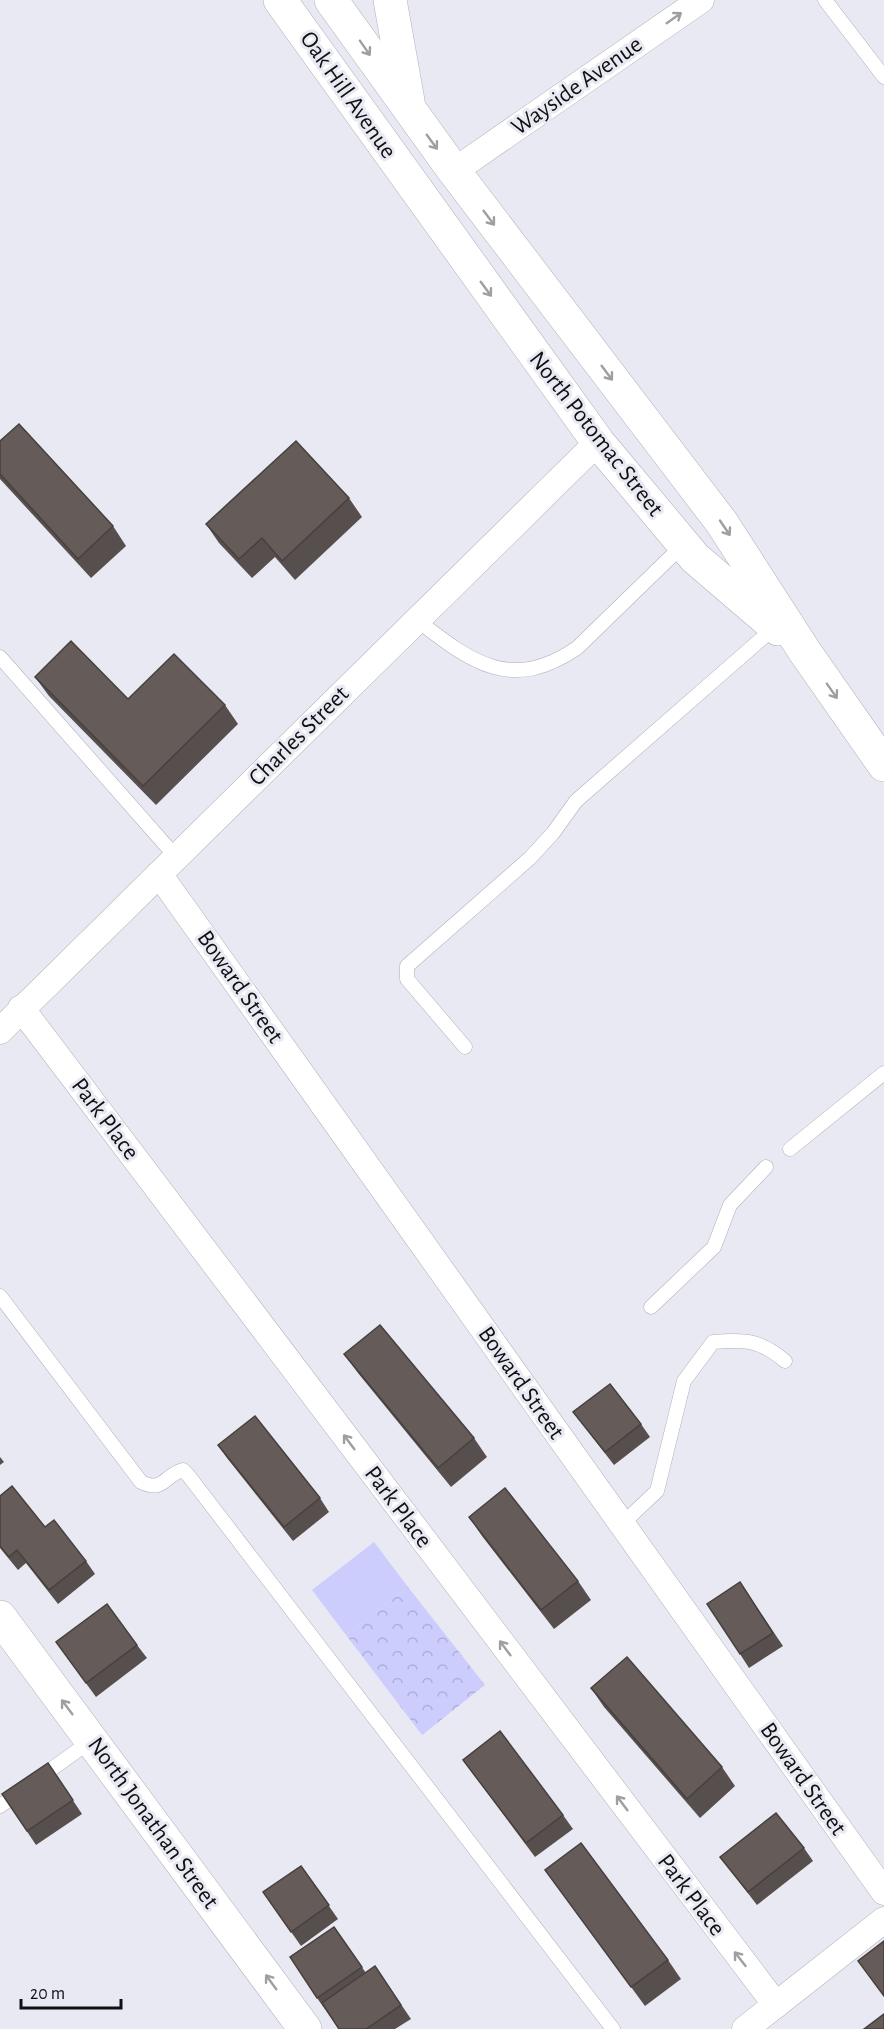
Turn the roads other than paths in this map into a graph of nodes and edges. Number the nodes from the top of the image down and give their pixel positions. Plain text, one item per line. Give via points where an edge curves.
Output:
1 (280, 0) edge
2 (332, 0) edge
3 (390, 0) edge
4 (701, 0) edge
5 (825, 0) edge
6 (884, 77) edge
7 (410, 112) junction
8 (454, 171) junction
9 (415, 190) joint
10 (598, 442) junction
11 (684, 545) junction
12 (417, 620) junction
13 (775, 627) junction
14 (805, 652) junction
15 (0, 657) edge
16 (884, 765) edge
17 (168, 865) junction
18 (21, 1008) junction
19 (0, 1031) edge
20 (465, 1047) dead end
21 (884, 1072) edge
22 (790, 1149) dead end
23 (766, 1167) dead end
24 (0, 1296) edge
25 (651, 1308) dead end
26 (785, 1361) dead end
27 (622, 1524) junction
28 (0, 1617) edge
29 (92, 1740) junction
30 (0, 1806) edge
31 (884, 1892) edge
32 (884, 1920) edge
33 (776, 2005) junction
34 (305, 2029) edge
35 (614, 2029) edge
36 (745, 2029) edge

1 - 9 main road, Oak Hill Avenue
2 -> 7 main road, Oak Hill Avenue
3 - 7 main road
8 -> 4 street, Wayside Avenue
5 - 6 lane
7 -> 8 main road, Oak Hill Avenue
8 -> 14 main road, North Potomac Street via 722,524
9 -> 10 main road, North Potomac Street
10 - 11 main road, North Potomac Street
10 - 12 street, Charles Street
11 - 12 lane via 577,648 544,666 507,671 489,667
11 - 13 main road, North Potomac Street
12 - 17 street, Charles Street
13 - 14 main road, North Potomac Street
13 - 20 lane via 576,801 530,858 407,966 407,979
14 -> 16 main road, North Potomac Street
15 - 17 lane
17 - 18 street, Charles Street
17 - 27 street, Boward Street
18 - 19 street, Charles Street
33 -> 18 street, Park Place
21 - 22 lane
23 - 25 lane via 730,1205 714,1248
24 - 35 lane via 141,1482 160,1485 175,1472 183,1470 188,1475
26 - 27 lane via 768,1347 738,1340 713,1342 684,1381 657,1491
27 - 31 street, Boward Street
29 -> 28 main road, North Jonathan Street
29 - 30 lane
34 -> 29 main road, North Jonathan Street
32 - 33 street
33 - 36 street

